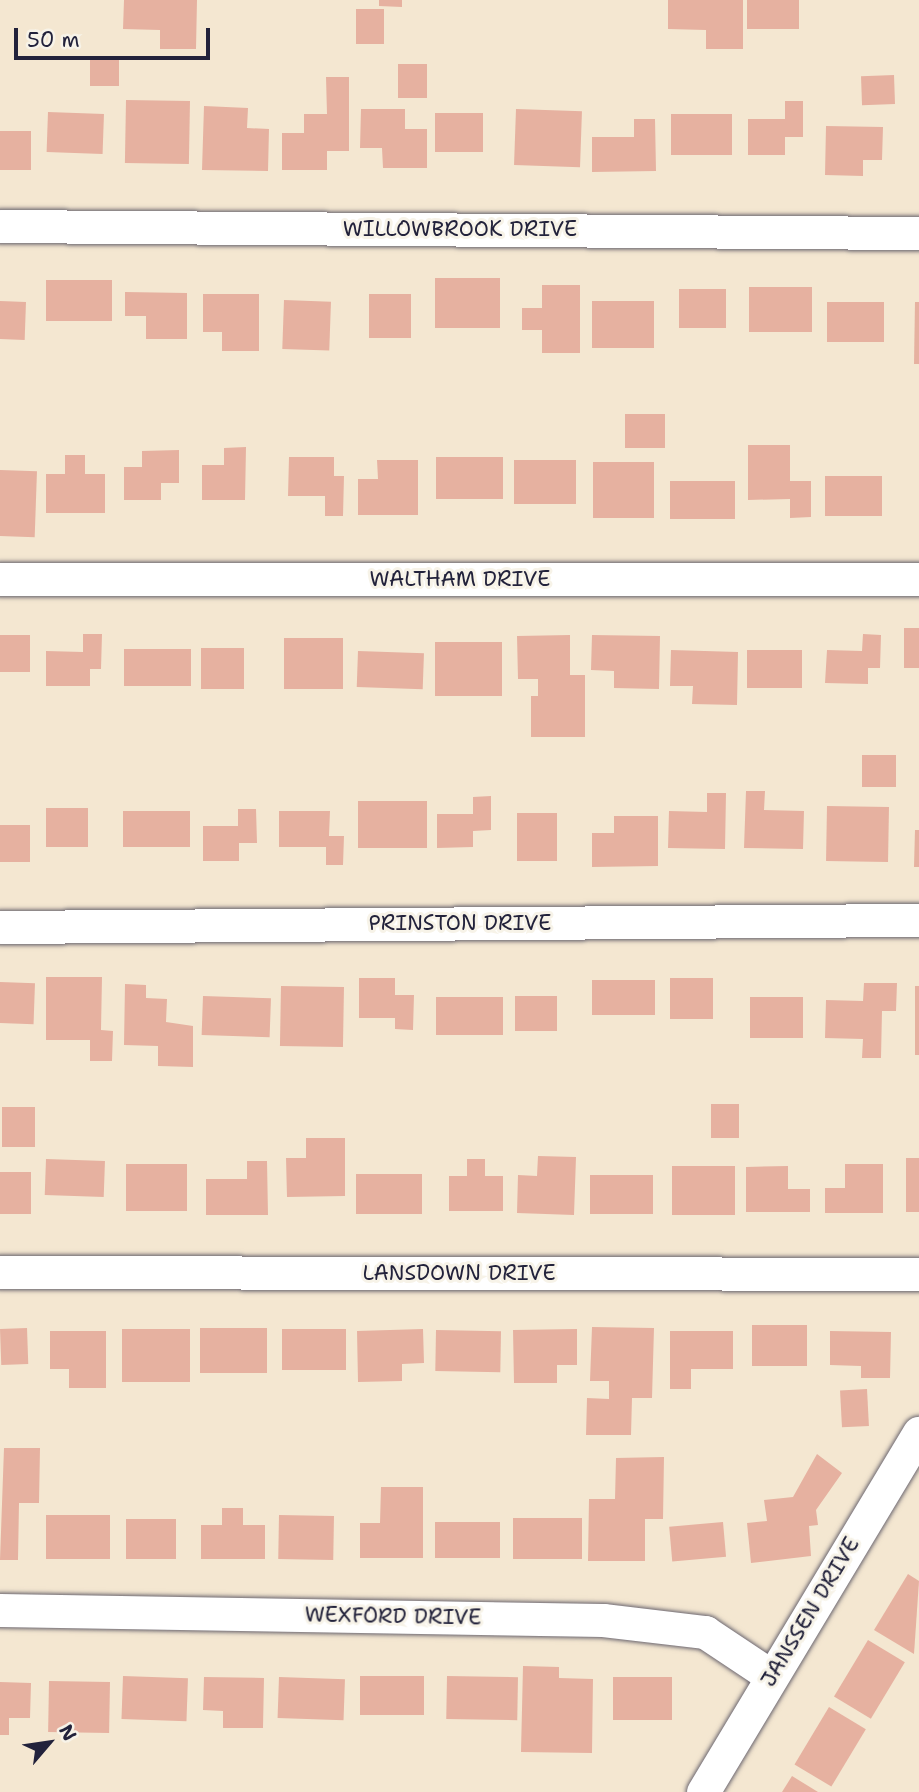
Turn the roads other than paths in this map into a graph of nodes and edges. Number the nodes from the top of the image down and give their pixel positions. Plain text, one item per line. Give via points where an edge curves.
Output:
1 (0, 226) edge
2 (919, 233) edge
3 (0, 579) edge
4 (919, 579) edge
5 (919, 920) edge
6 (0, 927) edge
7 (0, 1272) edge
8 (919, 1274) edge
9 (919, 1433) edge
10 (0, 1610) edge
11 (771, 1676) junction
12 (703, 1792) edge

1 - 2 street, WILLOWBROOK DRIVE
3 - 4 street, WALTHAM DRIVE
5 - 6 street, PRINSTON DRIVE
7 - 8 street, LANSDOWN DRIVE
9 - 11 street, JANSSEN DRIVE
10 - 11 street, WEXFORD DRIVE via 603,1620 705,1632
11 - 12 street, JANSSEN DRIVE

